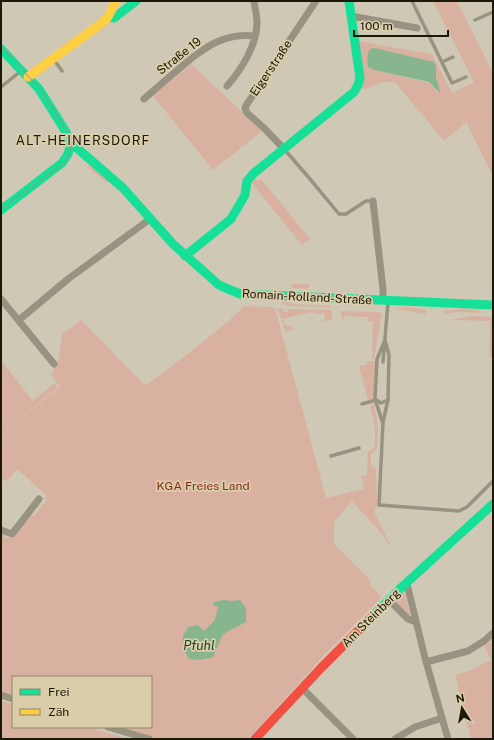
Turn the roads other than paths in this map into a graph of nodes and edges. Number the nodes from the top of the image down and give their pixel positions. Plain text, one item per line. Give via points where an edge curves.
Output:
1 (116, 1) edge
2 (136, 1) edge
3 (254, 1) edge
4 (316, 1) edge
5 (350, 1) edge
6 (412, 1) edge
7 (493, 12) edge
8 (351, 16) junction
9 (108, 17) junction
10 (476, 20) dead end
11 (417, 28) dead end
12 (255, 36) junction
13 (1, 49) edge
14 (453, 57) dead end
15 (53, 59) junction
16 (442, 62) junction
17 (62, 71) dead end
18 (25, 74) junction
19 (466, 77) dead end
20 (227, 86) dead end
21 (1, 87) edge
22 (144, 99) dead end
23 (70, 144) junction
24 (284, 149) junction
25 (373, 200) joint
26 (1, 210) edge
27 (150, 219) junction
28 (185, 256) junction
29 (1, 299) edge
30 (386, 301) junction
31 (493, 304) edge
32 (19, 320) junction
33 (385, 340) junction
34 (383, 362) dead end
35 (54, 364) dead end
36 (376, 400) junction
37 (388, 400) junction
38 (362, 404) dead end
39 (383, 422) junction
40 (359, 448) dead end
41 (331, 456) dead end
42 (493, 481) edge
43 (39, 499) dead end
44 (493, 504) edge
45 (1, 530) edge
46 (406, 584) junction
47 (388, 600) junction
48 (416, 622) junction
49 (493, 633) edge
50 (426, 662) junction
51 (302, 688) junction
52 (1, 695) edge
53 (12, 699) edge
54 (442, 718) junction
55 (111, 728) edge
56 (149, 739) edge
57 (255, 739) edge
58 (353, 739) edge
59 (395, 739) edge
60 (448, 739) edge

1 - 9 main road
2 - 9 main road via 114,18
3 - 12 street via 257,24
4 - 24 street, Eigerstraße via 245,108
5 - 8 main road
6 - 16 lane
7 - 10 lane
8 - 11 street
8 - 24 main road via 360,78 357,88
9 - 15 main road
12 - 20 street via 247,58
12 - 22 street, Straße 19 via 222,40 202,50
13 - 18 main road
14 - 16 lane
15 - 17 lane
15 - 18 main road
16 - 19 lane via 452,83
18 - 21 lane
18 - 23 main road via 39,89 56,115
23 - 26 main road via 68,154 62,163
23 - 27 main road, Romain-Rolland-Straße via 123,188
24 - 25 lane, Eigerstraße via 339,214 346,214 366,200
24 - 28 main road via 247,181 245,195 231,219
25 - 30 street
27 - 28 main road, Romain-Rolland-Straße
27 - 32 street via 68,279
28 - 30 main road, Romain-Rolland-Straße via 219,285 240,294
29 - 32 street
30 - 31 main road, Romain-Rolland-Straße
30 - 33 lane
32 - 35 street
33 - 34 lane
33 - 36 lane via 377,359
33 - 37 lane via 389,355
36 - 37 lane via 381,403
36 - 38 lane
36 - 39 lane
37 - 39 lane
39 - 42 lane via 379,506 459,511 467,507
40 - 41 lane
43 - 45 street via 12,534
44 - 46 main road, Am Steinberg
46 - 47 main road, Am Steinberg
46 - 48 street
47 - 48 street via 408,619
47 - 51 main road, Am Steinberg
48 - 50 street
49 - 50 street via 468,651
50 - 54 street
51 - 57 main road, Am Steinberg
51 - 58 street
52 - 53 street
54 - 59 street via 415,727
54 - 60 street
55 - 56 street

